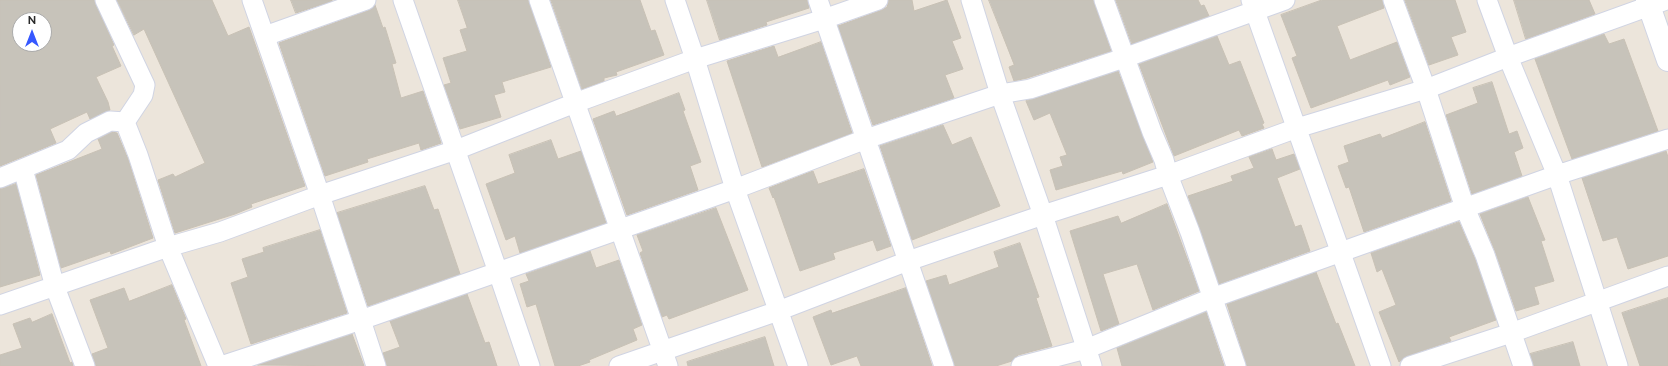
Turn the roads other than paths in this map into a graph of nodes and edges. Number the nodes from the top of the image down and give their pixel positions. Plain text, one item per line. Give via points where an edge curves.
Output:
1 (105, 0) edge
2 (252, 0) edge
3 (366, 0) edge
4 (403, 0) edge
5 (539, 0) edge
6 (675, 0) edge
7 (818, 0) edge
8 (878, 0) edge
9 (971, 0) edge
10 (1104, 0) edge
11 (1285, 0) edge
12 (1393, 0) edge
13 (1487, 0) edge
14 (1654, 2) edge
15 (1253, 5) edge
16 (824, 19) junction
17 (265, 36) junction
18 (1508, 57) junction
19 (1124, 58) junction
20 (696, 59) junction
21 (1668, 60) edge
22 (1426, 89) junction
23 (1000, 94) junction
24 (575, 103) junction
25 (125, 122) junction
26 (1297, 128) junction
27 (866, 139) junction
28 (1668, 139) edge
29 (456, 150) junction
30 (23, 169) junction
31 (1168, 175) junction
32 (1557, 175) junction
33 (0, 178) edge
34 (735, 188) junction
35 (320, 195) junction
36 (1465, 208) junction
37 (1043, 215) junction
38 (620, 228) junction
39 (168, 247) junction
40 (1341, 252) junction
41 (908, 261) junction
42 (498, 272) junction
43 (1668, 276) edge
44 (55, 287) junction
45 (1212, 298) junction
46 (1597, 301) junction
47 (0, 305) edge
48 (778, 311) junction
49 (361, 320) junction
50 (1512, 333) junction
51 (1089, 357) edge
52 (665, 358) edge
53 (85, 366) edge
54 (220, 366) edge
55 (376, 366) edge
56 (530, 366) edge
57 (619, 366) edge
58 (798, 366) edge
59 (944, 366) edge
60 (1021, 366) edge
61 (1236, 366) edge
62 (1380, 366) edge
63 (1410, 366) edge
64 (1523, 366) edge
65 (1618, 366) edge

1 - 25 street via 145,85 143,95
2 - 17 street
3 - 17 street
4 - 29 street
5 - 24 street
6 - 20 street
7 - 16 street
8 - 16 street
9 - 23 street
10 - 19 street
11 - 15 street
12 - 22 street
13 - 18 street
14 - 18 street
14 - 21 street
15 - 19 street
15 - 26 street
16 - 20 street
16 - 27 street
17 - 35 street
18 - 22 street
18 - 32 street
19 - 23 street via 1030,89
19 - 31 street
20 - 24 street
20 - 34 street
22 - 26 street
22 - 36 street
23 - 27 street
23 - 37 street
24 - 29 street
24 - 38 street
25 - 30 street via 110,121 86,133 68,150
25 - 39 street
26 - 31 street
26 - 40 street
27 - 34 street
27 - 41 street
28 - 32 street
29 - 35 street
29 - 42 street
30 - 33 street
30 - 44 street
31 - 37 street
31 - 45 street
32 - 36 street
32 - 46 street
34 - 38 street
34 - 48 street
35 - 39 street via 220,232
35 - 49 street
36 - 40 street
36 - 50 street via 1485,255
37 - 41 street
37 - 51 street
38 - 42 street
38 - 52 street
39 - 44 street
39 - 54 street
40 - 45 street
40 - 62 street
41 - 48 street
41 - 59 street
42 - 49 street
42 - 56 street
43 - 46 street
44 - 47 street
44 - 53 street
45 - 51 street
45 - 61 street
46 - 50 street
46 - 65 street
48 - 52 street
48 - 58 street
49 - 54 street
49 - 55 street
50 - 63 street
50 - 64 street
51 - 60 street
52 - 57 street

